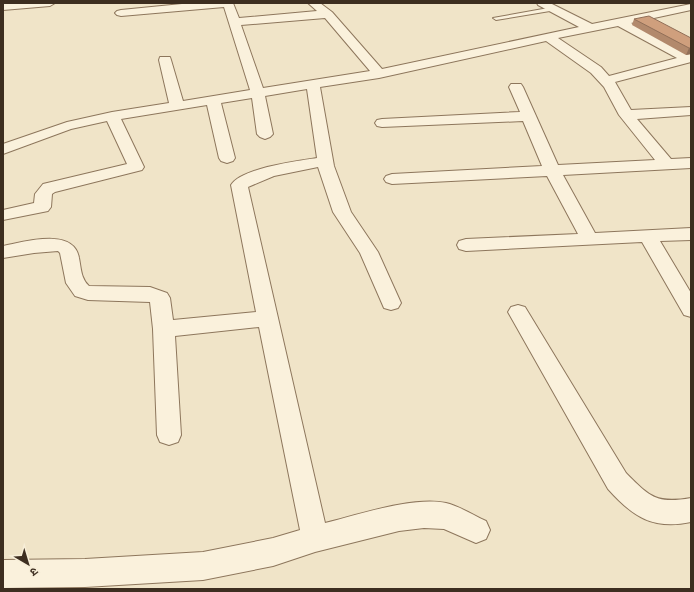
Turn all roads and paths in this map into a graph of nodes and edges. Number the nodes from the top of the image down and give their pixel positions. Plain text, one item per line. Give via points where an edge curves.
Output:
1 (50, 3) edge
2 (228, 3) edge
3 (313, 3) edge
4 (542, 3) edge
5 (685, 6) edge
6 (3, 7) edge
7 (554, 9) junction
8 (121, 13) dead end
9 (328, 14) junction
10 (496, 18) dead end
11 (234, 22) junction
12 (620, 22) junction
13 (590, 28) junction
14 (548, 37) junction
15 (689, 59) edge
16 (165, 60) dead end
17 (379, 74) junction
18 (606, 81) junction
19 (313, 85) junction
20 (516, 88) dead end
21 (258, 93) junction
22 (213, 100) junction
23 (177, 106) junction
24 (691, 111) edge
25 (626, 115) junction
26 (112, 116) junction
27 (528, 116) junction
28 (382, 123) dead end
29 (265, 134) dead end
30 (3, 149) edge
31 (226, 158) dead end
32 (325, 161) junction
33 (691, 163) edge
34 (667, 165) junction
35 (552, 170) junction
36 (392, 179) dead end
37 (3, 215) edge
38 (691, 234) edge
39 (647, 235) junction
40 (589, 238) junction
41 (466, 245) dead end
42 (3, 252) edge
43 (391, 303) dead end
44 (691, 310) edge
45 (518, 312) dead end
46 (268, 318) junction
47 (164, 329) junction
48 (169, 435) dead end
49 (691, 510) edge
50 (476, 530) dead end
51 (315, 539) junction
52 (3, 574) edge

1 - 6 street
2 - 8 street
2 - 11 street
3 - 9 street
4 - 7 street
5 - 12 street
7 - 10 lane
7 - 13 street
9 - 11 street
9 - 17 street
11 - 21 street
12 - 13 street
12 - 15 street
13 - 14 street
14 - 17 street
14 - 18 street via 596,70
15 - 18 street
16 - 23 street
17 - 19 street
18 - 25 street
19 - 21 street
19 - 32 street
20 - 27 street
21 - 22 street
21 - 29 street
22 - 23 street
22 - 31 street
23 - 26 street
24 - 25 street
25 - 34 street
26 - 30 street via 67,126
26 - 37 street via 136,167 49,188 42,195 42,207
27 - 28 street
27 - 35 street
32 - 43 street via 342,212 370,252
32 - 46 street via 259,175 238,184
33 - 34 street
34 - 35 street
35 - 36 street
35 - 40 street
38 - 39 street
39 - 40 street
39 - 44 street
40 - 41 street
42 - 47 street via 52,245 66,248 76,286 81,292 150,294 160,298
45 - 49 street via 617,481 633,499 656,513 674,514
46 - 47 street
46 - 51 street
47 - 48 street
50 - 51 street via 446,516 424,515 399,518
51 - 52 street via 273,552 203,566 85,573

